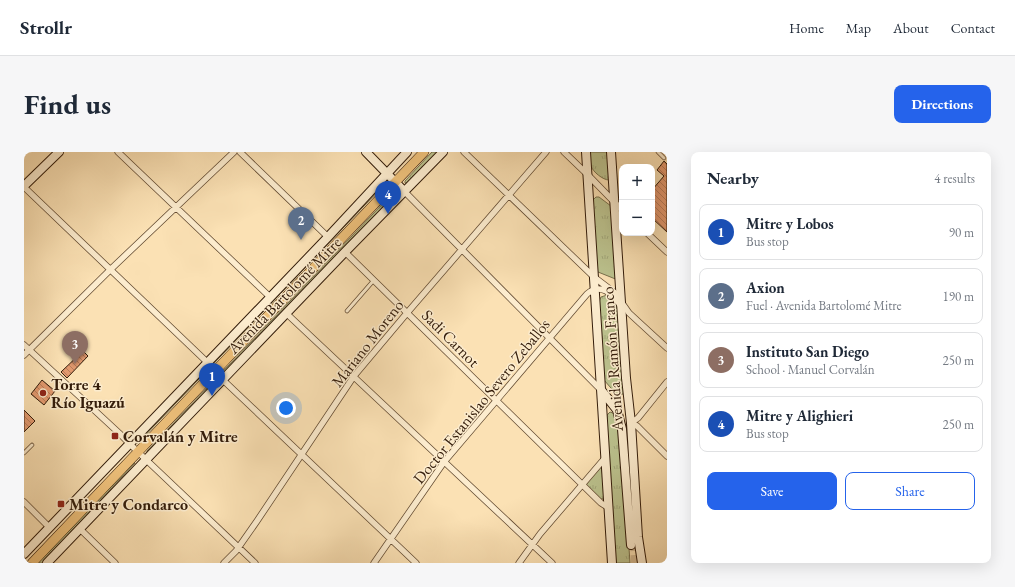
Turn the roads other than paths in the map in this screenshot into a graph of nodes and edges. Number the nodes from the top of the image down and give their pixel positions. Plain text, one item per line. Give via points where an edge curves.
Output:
1 (59, 152) edge
2 (118, 152) edge
3 (234, 152) edge
4 (240, 152) edge
5 (366, 152) edge
6 (407, 152) edge
7 (424, 152) edge
8 (442, 152) edge
9 (464, 152) edge
10 (546, 152) edge
11 (564, 152) edge
12 (586, 152) edge
13 (611, 152) edge
14 (658, 152) edge
15 (664, 158) dead end
16 (387, 174) junction
17 (588, 175) junction
18 (395, 182) junction
19 (24, 186) edge
20 (404, 191) junction
21 (508, 195) junction
22 (615, 204) junction
23 (176, 207) junction
24 (619, 207) edge
25 (650, 236) edge
26 (328, 237) junction
27 (462, 249) junction
28 (345, 252) junction
29 (667, 252) edge
30 (111, 270) junction
31 (594, 277) junction
32 (374, 280) junction
33 (595, 289) junction
34 (270, 297) junction
35 (621, 305) junction
36 (348, 311) dead end
37 (407, 313) junction
38 (287, 314) junction
39 (549, 337) junction
40 (24, 345) edge
41 (667, 348) edge
42 (29, 350) junction
43 (24, 355) edge
44 (208, 363) junction
45 (354, 376) junction
46 (626, 378) junction
47 (224, 380) junction
48 (667, 382) edge
49 (602, 391) junction
50 (496, 401) junction
51 (631, 423) junction
52 (32, 444) dead end
53 (129, 444) junction
54 (138, 452) junction
55 (24, 454) edge
56 (302, 454) junction
57 (667, 456) edge
58 (606, 458) junction
59 (146, 460) junction
60 (444, 462) junction
61 (582, 485) junction
62 (24, 502) edge
63 (609, 508) junction
64 (50, 527) junction
65 (80, 529) junction
66 (391, 539) junction
67 (532, 544) junction
68 (238, 547) junction
69 (24, 554) edge
70 (32, 563) edge
71 (47, 563) edge
72 (115, 563) edge
73 (224, 563) edge
74 (255, 563) edge
75 (374, 563) edge
76 (416, 563) edge
77 (519, 563) edge
78 (552, 563) edge
79 (612, 563) edge
80 (642, 563) edge

1 - 19 street
2 - 23 street
3 - 23 street
4 - 26 street
5 - 16 street
6 - 16 street, Avenida Bartolomé Mitre
7 - 18 main road, Avenida Bartolomé Mitre
8 - 20 street, Avenida Bartolomé Mitre
9 - 21 street
10 - 21 street, Mariano Moreno
11 - 17 street
12 - 17 street, Avenida Ramón Franco
13 - 22 street, Avenida Ramón Franco
14 - 15 lane
16 - 18 street
16 - 26 street, Avenida Bartolomé Mitre
17 - 22 street
17 - 31 street, Avenida Ramón Franco
18 - 20 street
18 - 54 main road, Avenida Bartolomé Mitre
19 - 30 street
20 - 27 street
20 - 28 street, Avenida Bartolomé Mitre
21 - 27 street, Mariano Moreno
21 - 31 street
22 - 24 street
22 - 35 street, Avenida Ramón Franco
23 - 30 street
23 - 34 street
25 - 29 street
26 - 34 street, Avenida Bartolomé Mitre
27 - 37 street, Mariano Moreno
27 - 39 street
28 - 32 street, Sadi Carnot
28 - 38 street, Avenida Bartolomé Mitre
30 - 42 street
30 - 44 street
31 - 33 street, Avenida Ramón Franco
31 - 35 street via 614,292
32 - 36 lane
32 - 37 street, Sadi Carnot
33 - 35 street via 610,293
33 - 39 street, Doctor Estanislao Severo Zeballos via 587,294
33 - 49 street, Avenida Ramón Franco
34 - 44 street, Avenida Bartolomé Mitre
35 - 41 street
35 - 46 street, Avenida Ramón Franco
37 - 45 street, Mariano Moreno
37 - 50 street, Sadi Carnot
38 - 45 street
38 - 47 street, Avenida Bartolomé Mitre
39 - 49 street
39 - 50 street, Doctor Estanislao Severo Zeballos
40 - 42 street
42 - 43 street
42 - 53 street
44 - 53 street, Avenida Bartolomé Mitre
45 - 56 street, Mariano Moreno
45 - 60 street
46 - 49 street via 625,407 632,544 622,429 617,410
46 - 51 street, Avenida Ramón Franco
47 - 56 street
47 - 59 street, Avenida Bartolomé Mitre
48 - 51 street
49 - 58 street, Avenida Ramón Franco
50 - 60 street, Doctor Estanislao Severo Zeballos
50 - 61 street, Sadi Carnot
51 - 57 street
51 - 80 street, Avenida Ramón Franco
52 - 55 lane
53 - 54 street
53 - 64 street, Avenida Bartolomé Mitre
54 - 59 street
54 - 70 main road, Avenida Bartolomé Mitre
56 - 66 street
56 - 68 street, Mariano Moreno
58 - 61 street
58 - 63 street, Avenida Ramón Franco
59 - 65 street, Avenida Bartolomé Mitre
59 - 68 street
60 - 66 street, Doctor Estanislao Severo Zeballos
60 - 67 street
61 - 63 street, Sadi Carnot
61 - 67 street
62 - 64 street
63 - 79 street, Avenida Ramón Franco
64 - 69 street, Avenida Bartolomé Mitre
65 - 71 street, Avenida Bartolomé Mitre
65 - 72 street
66 - 75 street, Doctor Estanislao Severo Zeballos
66 - 76 street
67 - 77 street
67 - 78 street
68 - 73 street, Mariano Moreno
68 - 74 street

